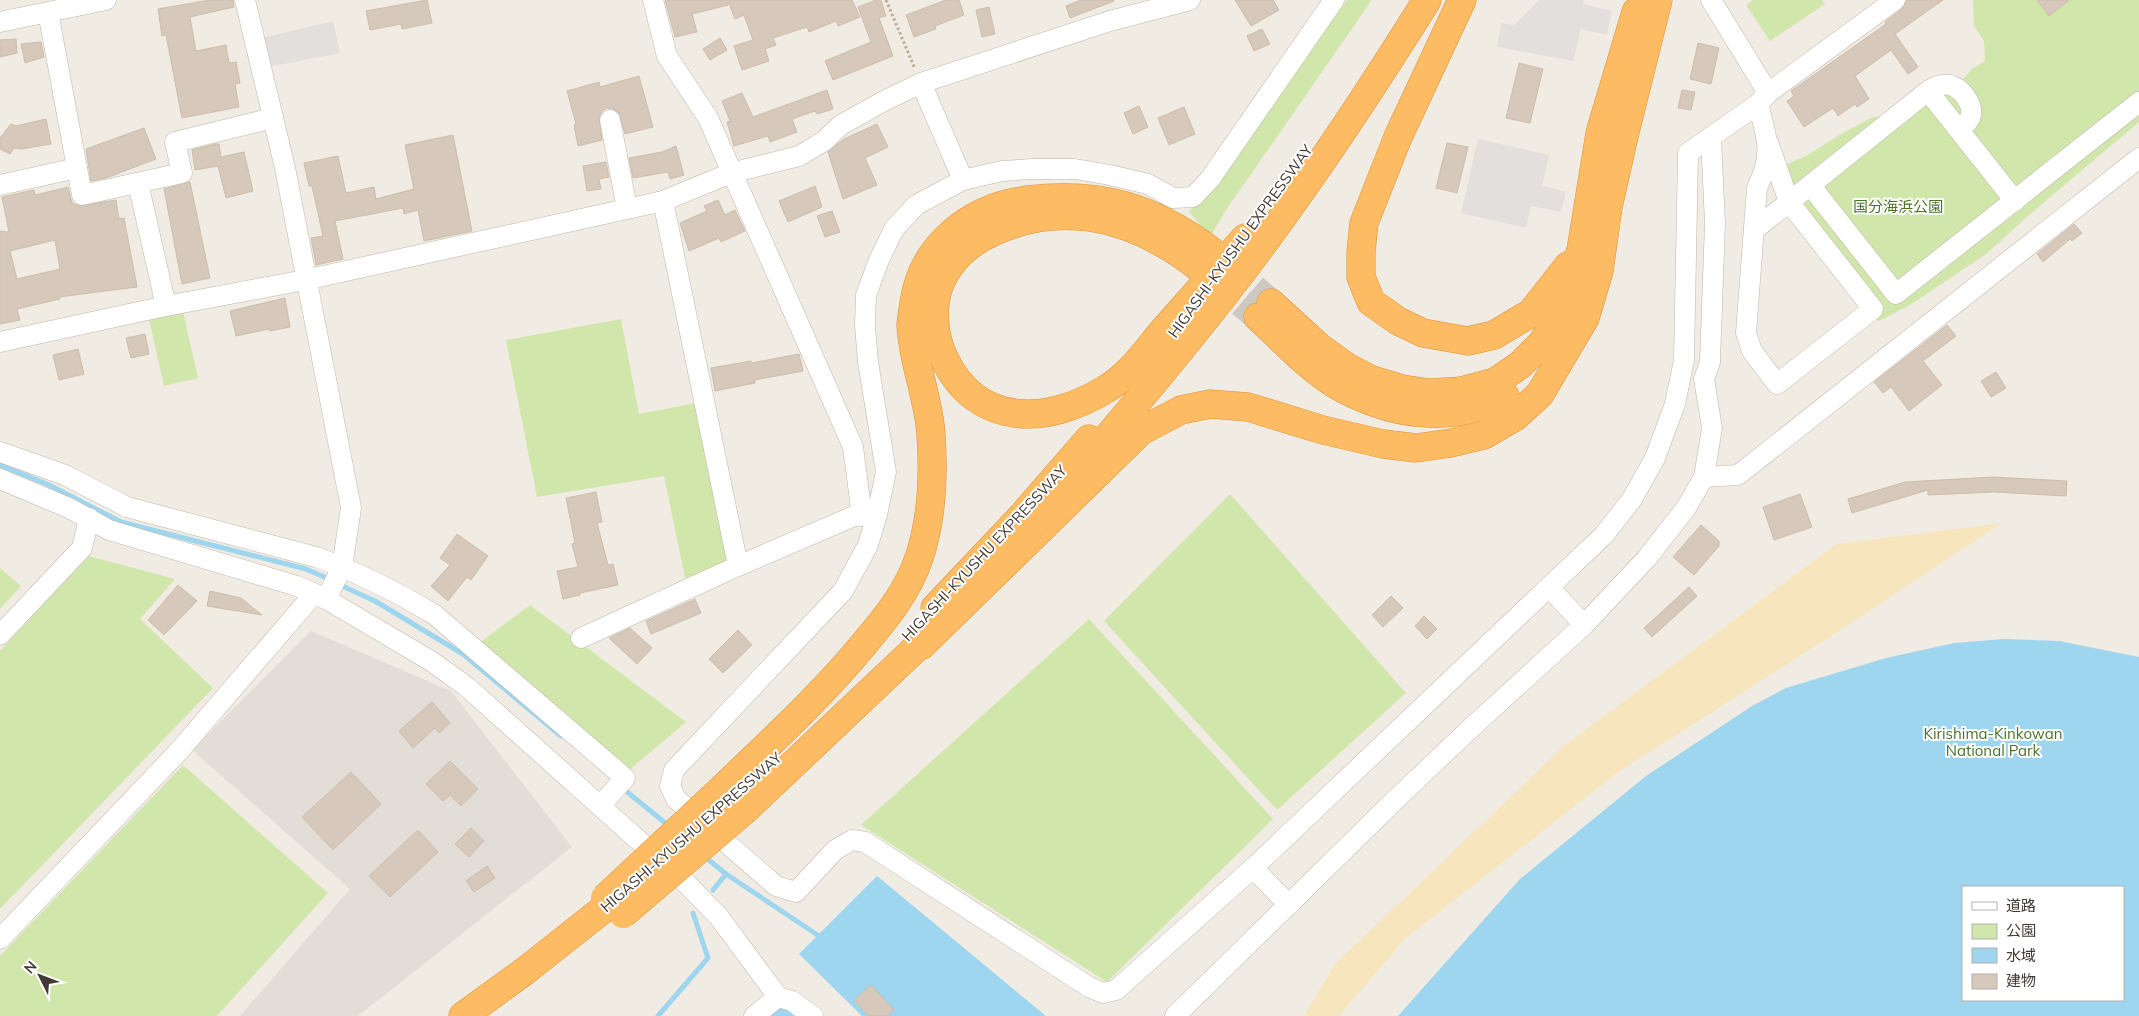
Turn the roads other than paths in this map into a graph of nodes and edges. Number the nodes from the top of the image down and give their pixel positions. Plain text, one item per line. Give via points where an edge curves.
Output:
1 (106, 0) edge
2 (245, 0) edge
3 (653, 0) edge
4 (1190, 0) edge
5 (1334, 0) edge
6 (1407, 0) edge
7 (1428, 0) edge
8 (1462, 0) edge
9 (1640, 0) edge
10 (1658, 0) edge
11 (1711, 0) edge
12 (1895, 0) edge
13 (48, 12) junction
14 (0, 22) edge
15 (921, 83) junction
16 (1763, 99) junction
17 (2139, 102) edge
18 (273, 118) junction
19 (610, 120) dead end
20 (1712, 137) junction
21 (1768, 142) junction
22 (2139, 158) edge
23 (77, 168) junction
24 (731, 172) junction
25 (963, 180) junction
26 (138, 182) junction
27 (0, 185) edge
28 (1810, 185) junction
29 (663, 201) junction
30 (2015, 201) junction
31 (1789, 202) junction
32 (627, 208) junction
33 (1754, 230) junction
34 (1250, 233) junction
35 (1580, 250) junction
36 (305, 280) junction
37 (166, 306) junction
38 (0, 342) edge
39 (1558, 365) junction
40 (0, 452) edge
41 (1704, 478) junction
42 (0, 479) edge
43 (869, 515) junction
44 (89, 518) junction
45 (738, 566) junction
46 (342, 567) junction
47 (1549, 588) junction
48 (320, 596) junction
49 (1584, 625) junction
50 (0, 635) edge
51 (581, 638) dead end
52 (921, 646) junction
53 (736, 797) junction
54 (600, 806) junction
55 (1254, 868) junction
56 (613, 905) junction
57 (1289, 905) junction
58 (0, 939) edge
59 (778, 997) junction
60 (463, 1016) edge
61 (486, 1016) edge
62 (754, 1016) edge
63 (813, 1016) edge
64 (1175, 1016) edge

1 - 13 street
2 - 18 street
3 - 24 street via 667,56 708,118
4 - 15 street via 1110,21
5 - 25 street via 1210,179 1193,197 1173,198 1148,184 1075,169 1002,171
6 - 34 highway, HIGASHI-KYUSHU EXPRESSWAY
7 - 52 highway, HIGASHI-KYUSHU EXPRESSWAY via 1276,226 1200,324 1082,468
8 - 35 highway via 1398,137 1364,223 1361,276 1371,302 1423,333 1468,342 1494,335 1531,313
9 - 35 highway via 1600,133
10 - 39 highway via 1612,189 1599,271 1585,318
11 - 16 street
12 - 16 street
13 - 14 street
13 - 23 street
15 - 24 street via 841,125 824,141 799,156
15 - 25 street
16 - 20 street
16 - 21 street
17 - 30 street
18 - 26 street via 175,142 182,173
18 - 36 street
19 - 32 street
20 - 41 street via 1715,222 1710,362 1704,379 1712,428
20 - 47 street via 1688,153 1684,360 1675,404 1655,458 1632,499 1604,535
21 - 31 street
21 - 33 street via 1763,175 1757,188
22 - 41 street via 1738,475
23 - 26 street via 82,195
23 - 27 street
24 - 29 street
24 - 43 street via 853,447
25 - 43 street via 916,205 894,229 866,294 868,362 886,472
26 - 37 street
28 - 30 street via 1896,294
28 - 30 street via 1928,90
28 - 31 street
29 - 32 street
29 - 45 street
31 - 33 street
31 - 33 street via 1873,309 1777,384 1752,352 1746,333
32 - 36 street
34 - 53 highway, HIGASHI-KYUSHU EXPRESSWAY via 1097,430 1022,516 850,693
34 - 53 highway via 1133,366 1108,389 1066,408 1032,416 1015,414 976,399 958,381 940,349 935,310 939,288 949,267 964,250 986,235 1029,218 1056,215 1107,220 1127,226 1205,260 1186,232 1126,206 1112,201 1054,197 998,206 973,217 932,252 916,284 911,325 931,432 933,478 929,521 918,560 893,609
35 - 39 highway via 1560,310 1543,342 1520,365 1495,382 1461,392 1430,393 1372,380 1347,367 1264,310 1334,383 1369,401 1407,411 1430,415 1466,410 1504,397 1526,381
36 - 37 street
36 - 46 street via 351,508
37 - 38 street
39 - 52 highway via 1540,394 1515,417 1484,435 1416,448 1322,430 1248,407 1210,404 1181,410 1141,431
40 - 46 street via 65,475 127,506 316,557
41 - 49 street via 1686,508 1647,558
42 - 44 street
43 - 45 street via 854,516
43 - 55 street via 868,545 843,591 674,770 670,786 676,799 776,886 796,892 835,850 852,840 865,842 1103,993 1116,990
44 - 48 street via 109,530 278,580
44 - 50 street via 82,548
45 - 51 street
46 - 48 street
46 - 54 street via 435,615 625,778
47 - 49 street
47 - 55 street
48 - 54 street via 431,661 467,687
48 - 58 street via 178,752
49 - 57 street via 1472,727
52 - 53 highway, HIGASHI-KYUSHU EXPRESSWAY
53 - 56 highway, HIGASHI-KYUSHU EXPRESSWAY
54 - 59 street via 719,917
55 - 57 street
56 - 60 highway, HIGASHI-KYUSHU EXPRESSWAY
56 - 61 highway, HIGASHI-KYUSHU EXPRESSWAY
57 - 64 street
59 - 62 street
59 - 63 street via 792,1001

